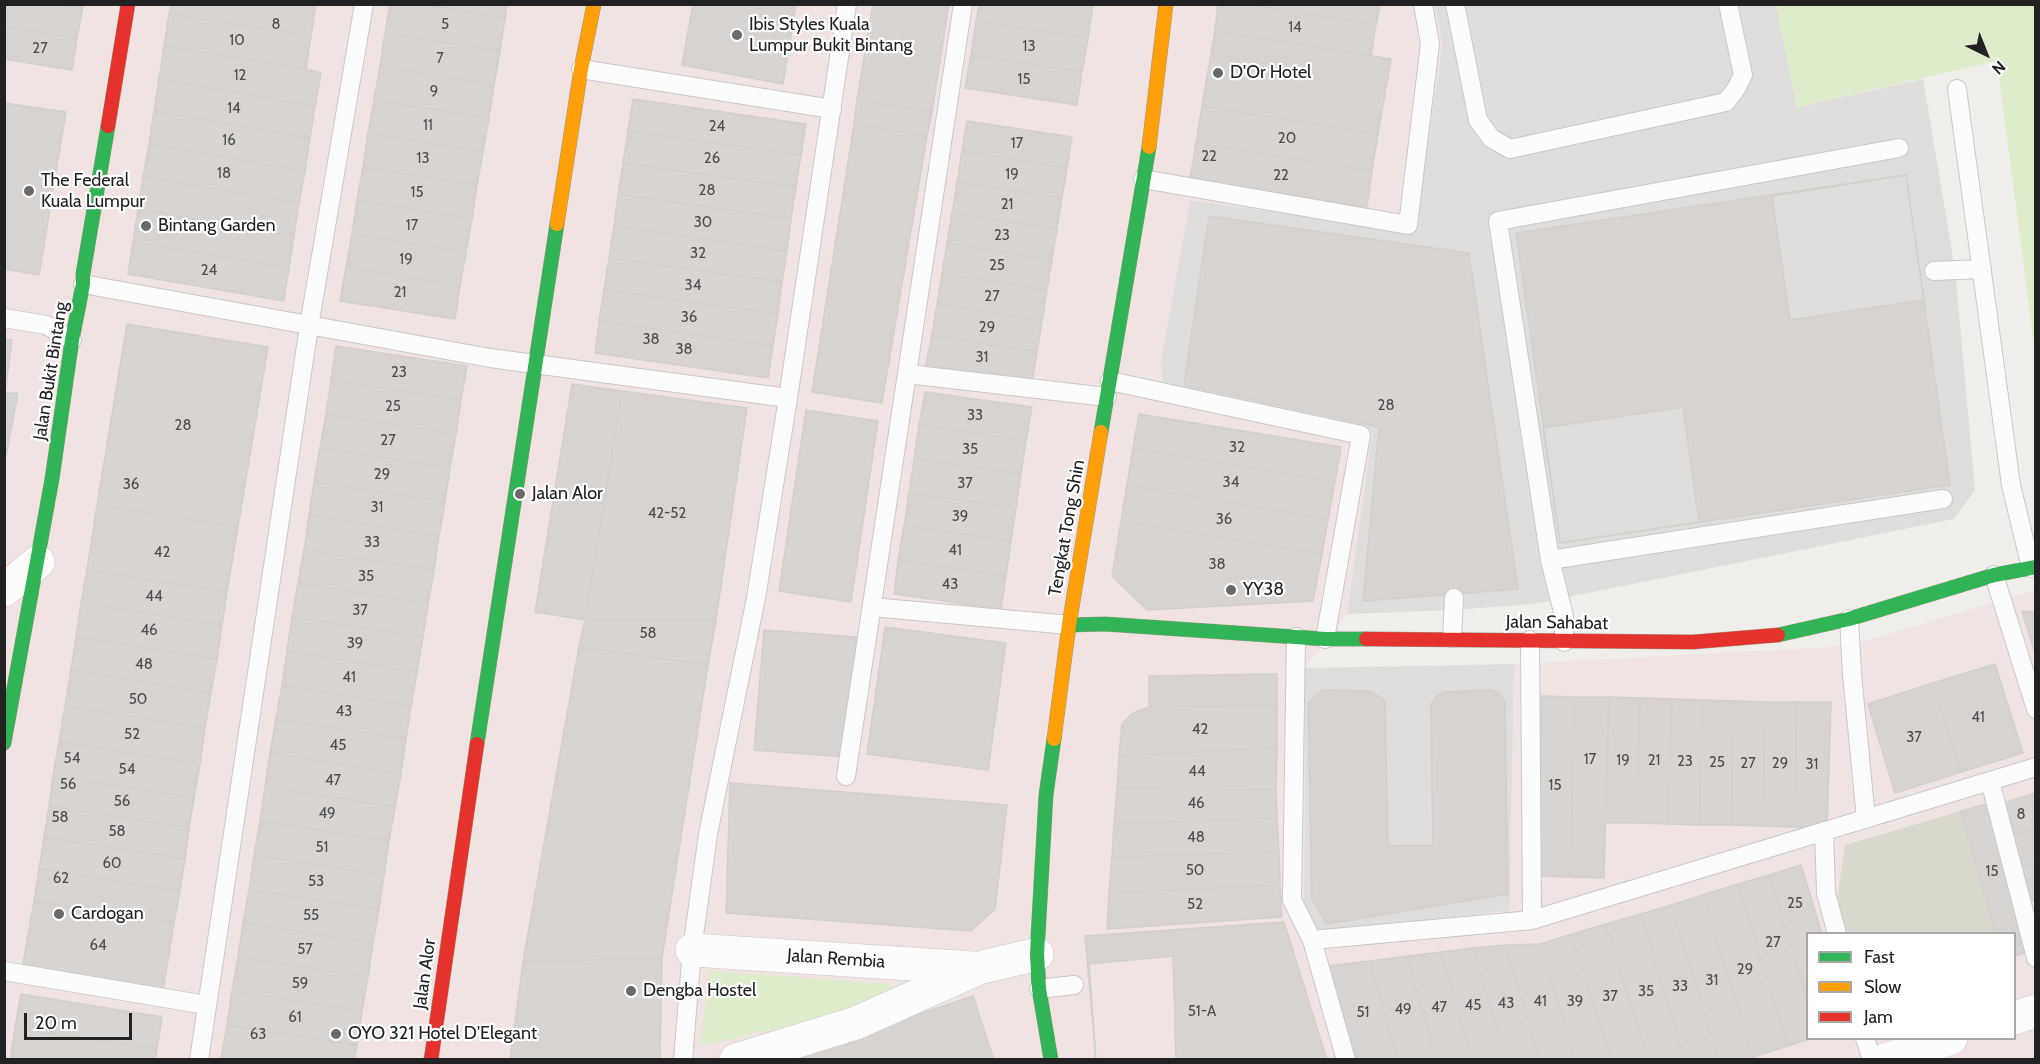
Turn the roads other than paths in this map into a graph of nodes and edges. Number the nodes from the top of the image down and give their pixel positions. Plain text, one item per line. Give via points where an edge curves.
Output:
1 (128, 4) edge
2 (364, 4) edge
3 (594, 4) edge
4 (847, 4) edge
5 (963, 4) edge
6 (1166, 4) edge
7 (1423, 4) edge
8 (1455, 4) edge
9 (1728, 4) edge
10 (581, 69) junction
11 (1958, 89) dead end
12 (832, 109) junction
13 (1899, 148) dead end
14 (1143, 179) junction
15 (1982, 269) junction
16 (1934, 271) dead end
17 (83, 284) junction
18 (4, 318) edge
19 (309, 326) junction
20 (72, 340) junction
21 (535, 364) junction
22 (907, 374) junction
23 (1108, 389) junction
24 (788, 398) junction
25 (1943, 499) dead end
26 (1550, 560) junction
27 (38, 562) junction
28 (2033, 568) edge
29 (1994, 575) junction
30 (4, 590) edge
31 (1454, 598) dead end
32 (872, 607) junction
33 (1849, 619) junction
34 (1069, 625) junction
35 (1296, 637) junction
36 (1452, 638) junction
37 (1325, 639) junction
38 (1530, 640) junction
39 (1564, 642) junction
40 (2036, 709) edge
41 (4, 743) edge
42 (2036, 768) edge
43 (846, 776) dead end
44 (1990, 781) junction
45 (1866, 819) junction
46 (1824, 831) junction
47 (1532, 920) junction
48 (1837, 932) edge
49 (692, 951) junction
50 (1311, 951) junction
51 (1036, 954) junction
52 (2036, 958) edge
53 (979, 968) junction
54 (4, 971) edge
55 (1074, 985) dead end
56 (1039, 989) junction
57 (206, 1005) junction
58 (2036, 1011) edge
59 (2016, 1017) edge
60 (1867, 1040) edge
61 (1945, 1040) edge
62 (199, 1059) edge
63 (431, 1059) edge
64 (684, 1059) edge
65 (736, 1059) edge
66 (1051, 1059) edge
67 (1346, 1059) edge
68 (1887, 1059) edge

1 - 17 street, Jalan Bukit Bintang
2 - 19 lane
3 - 10 street, Jalan Alor
4 - 12 lane
5 - 22 lane
6 - 14 street, Tengkat Tong Shin
7 - 14 lane via 1430,44 1408,225
8 - 9 lane via 1478,120 1491,138 1510,149 1726,102 1743,75
10 - 12 lane
10 - 21 street, Jalan Alor
11 - 15 lane
12 - 24 lane
13 - 26 lane via 1765,178 1498,220
14 - 23 street, Tengkat Tong Shin
15 - 16 lane
15 - 28 lane via 2011,485
17 - 19 lane
17 - 20 street, Jalan Bukit Bintang
18 - 20 lane via 46,326
19 - 21 lane
19 - 57 lane
20 - 27 street, Jalan Bukit Bintang
21 - 24 lane
21 - 63 street, Jalan Alor
22 - 23 lane
22 - 32 lane
23 - 34 street, Tengkat Tong Shin
23 - 37 lane via 1361,435
24 - 49 lane via 756,598 708,834
25 - 26 lane
26 - 39 lane via 1564,616
27 - 30 street
27 - 41 street, Jalan Bukit Bintang
28 - 29 street, Jalan Sahabat
29 - 33 street, Jalan Sahabat
29 - 40 lane
31 - 36 lane
32 - 34 lane
32 - 43 lane
33 - 39 street, Jalan Sahabat via 1772,636 1693,642
33 - 45 lane
34 - 35 street, Jalan Sahabat
34 - 51 street, Tengkat Tong Shin via 1046,795
35 - 37 street, Jalan Sahabat
35 - 50 lane via 1292,900
36 - 37 street, Jalan Sahabat
36 - 38 street, Jalan Sahabat
38 - 39 street, Jalan Sahabat
38 - 47 lane
42 - 44 lane
44 - 45 lane
44 - 52 lane
45 - 46 lane
46 - 47 lane
46 - 48 lane via 1826,893
47 - 50 lane
49 - 53 street, Jalan Rembia
49 - 64 lane
50 - 67 lane
51 - 53 street, Jalan Rembia
51 - 56 street, Tengkat Tong Shin
53 - 65 street, Jalan Rembia via 856,1023
54 - 57 lane
55 - 56 lane
56 - 66 street, Tengkat Tong Shin
57 - 62 lane
58 - 59 street
60 - 68 lane
61 - 68 street

